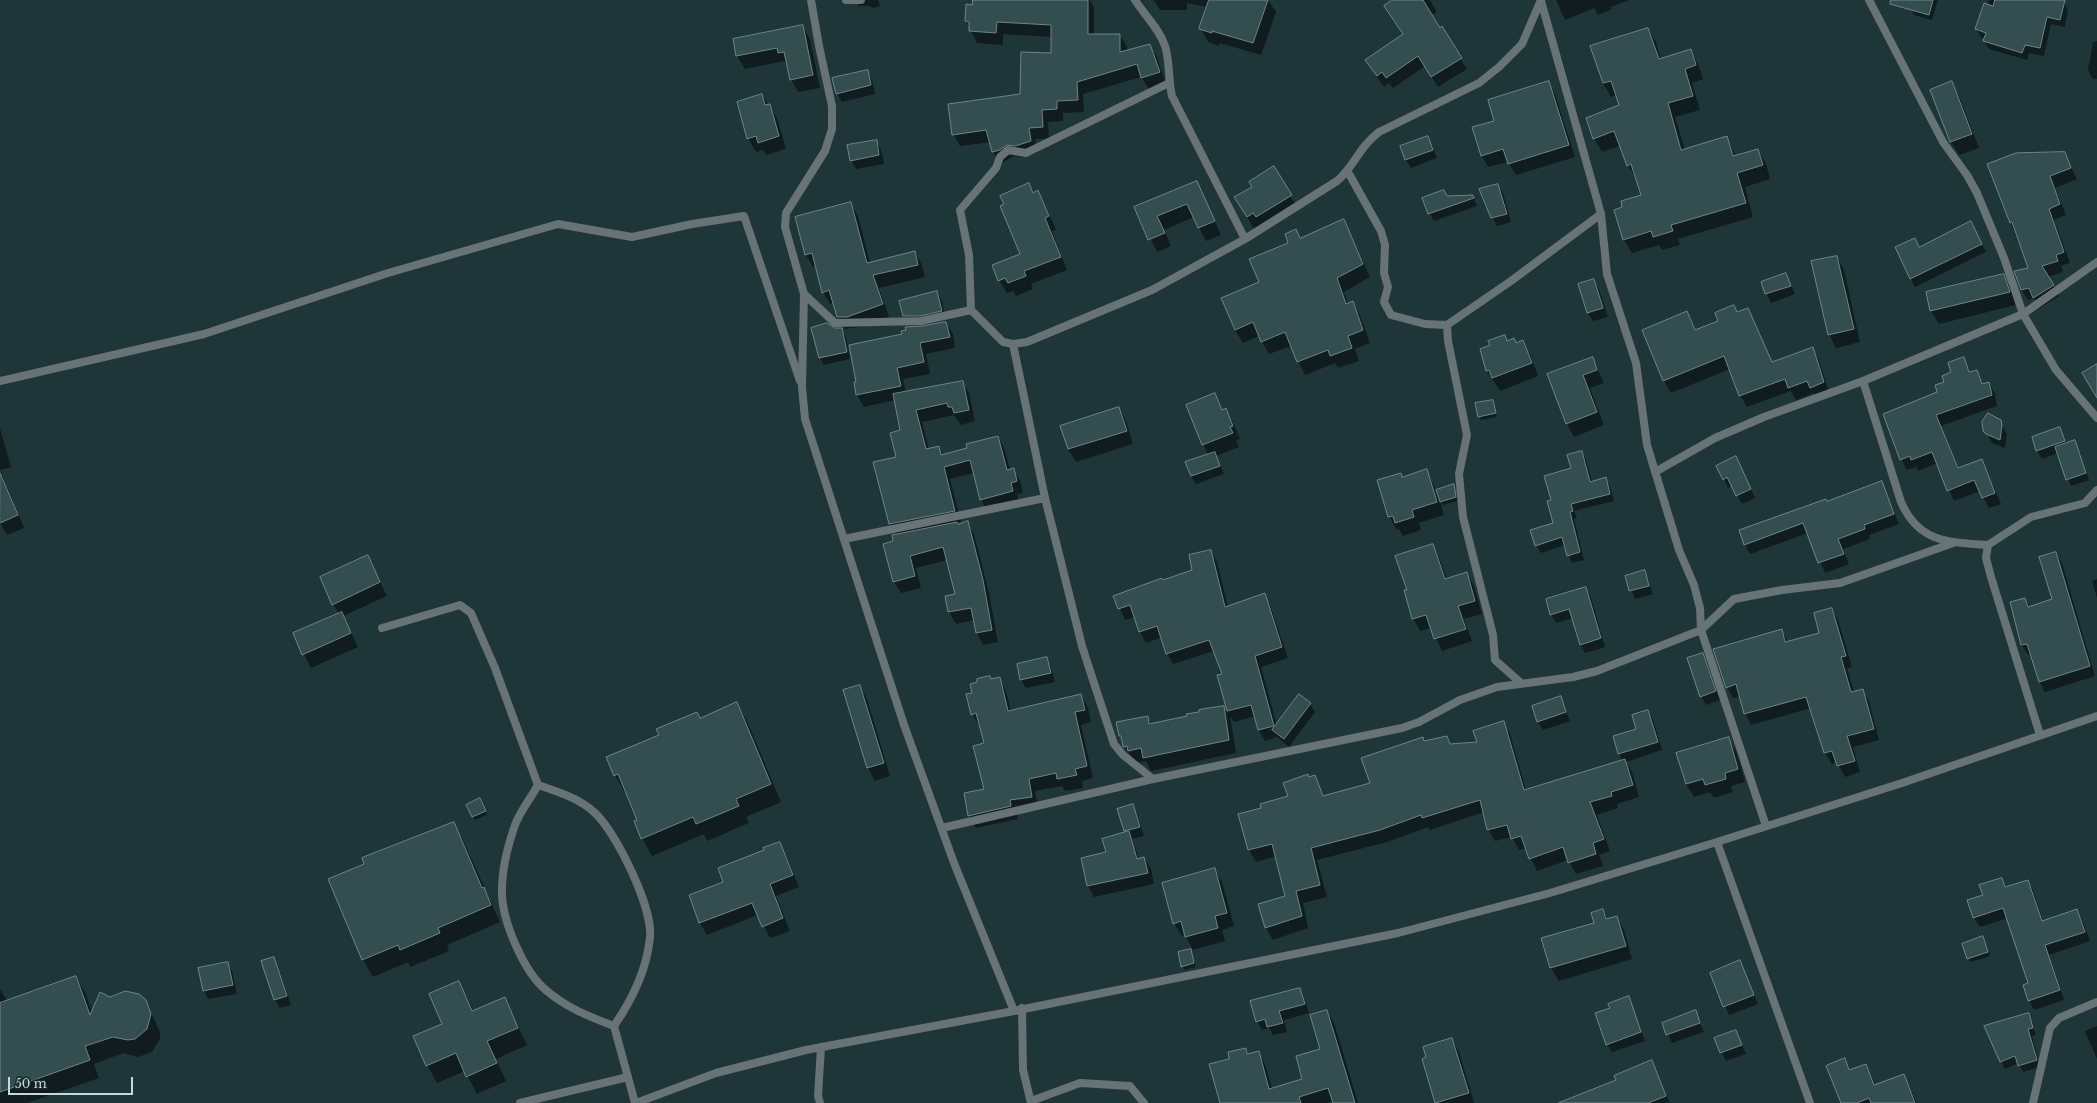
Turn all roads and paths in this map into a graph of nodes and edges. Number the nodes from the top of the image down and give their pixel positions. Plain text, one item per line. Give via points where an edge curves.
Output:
1 (811, 0) edge
2 (846, 0) edge
3 (861, 0) edge
4 (1134, 0) edge
5 (1869, 0) edge
6 (1541, 1) edge
7 (1169, 83) junction
8 (1348, 172) junction
9 (1601, 214) junction
10 (1245, 239) junction
11 (2097, 262) edge
12 (804, 294) junction
13 (971, 310) junction
14 (2023, 314) junction
15 (1447, 325) junction
16 (1013, 344) junction
17 (0, 381) edge
18 (1863, 381) junction
19 (802, 387) junction
20 (2097, 418) edge
21 (1655, 472) junction
22 (2097, 490) edge
23 (1045, 498) junction
24 (844, 539) junction
25 (1956, 542) junction
26 (1988, 545) junction
27 (382, 628) dead end
28 (1702, 630) junction
29 (1521, 683) junction
30 (2097, 716) edge
31 (2040, 735) junction
32 (1153, 779) junction
33 (538, 785) junction
34 (1766, 826) junction
35 (942, 828) junction
36 (1717, 842) junction
37 (2097, 1002) edge
38 (1022, 1008) junction
39 (1014, 1011) junction
40 (614, 1026) junction
41 (821, 1047) junction
42 (628, 1077) junction
43 (1031, 1102) edge
44 (520, 1103) edge
45 (636, 1103) edge
46 (820, 1103) edge
47 (1144, 1103) edge
48 (1809, 1103) edge
49 (2033, 1103) edge

1 - 12 street via 832,106 832,129 825,151 786,212 784,227
2 - 3 street
4 - 7 street via 1160,33 1166,48
5 - 14 street via 1943,142 1977,193 2004,258
6 - 8 street via 1522,44 1499,67 1479,83 1379,132 1367,142
6 - 9 street
7 - 10 street via 1180,113
7 - 13 street via 1026,153 1008,150 1000,158 996,168 960,210 969,255
8 - 10 street
8 - 15 street via 1382,230 1385,245 1384,274 1388,288 1384,302 1391,315 1425,324
9 - 15 street
9 - 21 street via 1607,274 1636,362 1644,431
10 - 16 street via 1147,292 1027,342
11 - 14 street
12 - 13 street via 835,323 921,321
12 - 19 street
13 - 16 street via 1003,342
14 - 18 street
14 - 20 street via 2056,370
15 - 29 street via 1467,435 1459,474 1465,531 1493,635 1496,660
16 - 23 street
17 - 19 street via 204,334 388,273 558,224 632,237 744,216
18 - 21 street via 1715,438
18 - 25 street via 1901,502 1908,516 1916,527 1933,536
19 - 24 street via 805,419
21 - 28 street via 1679,550 1694,585
22 - 26 street via 2085,503 2031,517
23 - 24 street
23 - 32 street via 1082,646 1114,744 1123,756
24 - 35 street via 904,725
25 - 26 street
25 - 28 street via 1840,583 1734,599
26 - 31 street via 1986,558 1991,577
27 - 33 street via 460,605 471,613 495,668
28 - 29 street via 1597,671 1573,677
28 - 34 street
29 - 32 street via 1475,694 1402,728
30 - 31 street
31 - 34 street
32 - 35 street
33 - 40 street via 575,799 595,813 612,835 634,875 646,912 650,935 647,956 626,1009
33 - 40 street via 516,823 504,866 502,891 506,914 520,953 532,975 546,991 580,1013
34 - 36 street
35 - 39 street
36 - 38 street via 1550,893 1398,933
36 - 48 street
37 - 49 street via 2059,1018 2050,1028
38 - 39 street
38 - 43 street via 1023,1070
39 - 41 street
40 - 42 street
41 - 45 street via 716,1073
41 - 46 street via 818,1096
42 - 44 street
42 - 45 street
43 - 47 street via 1080,1083 1130,1086

